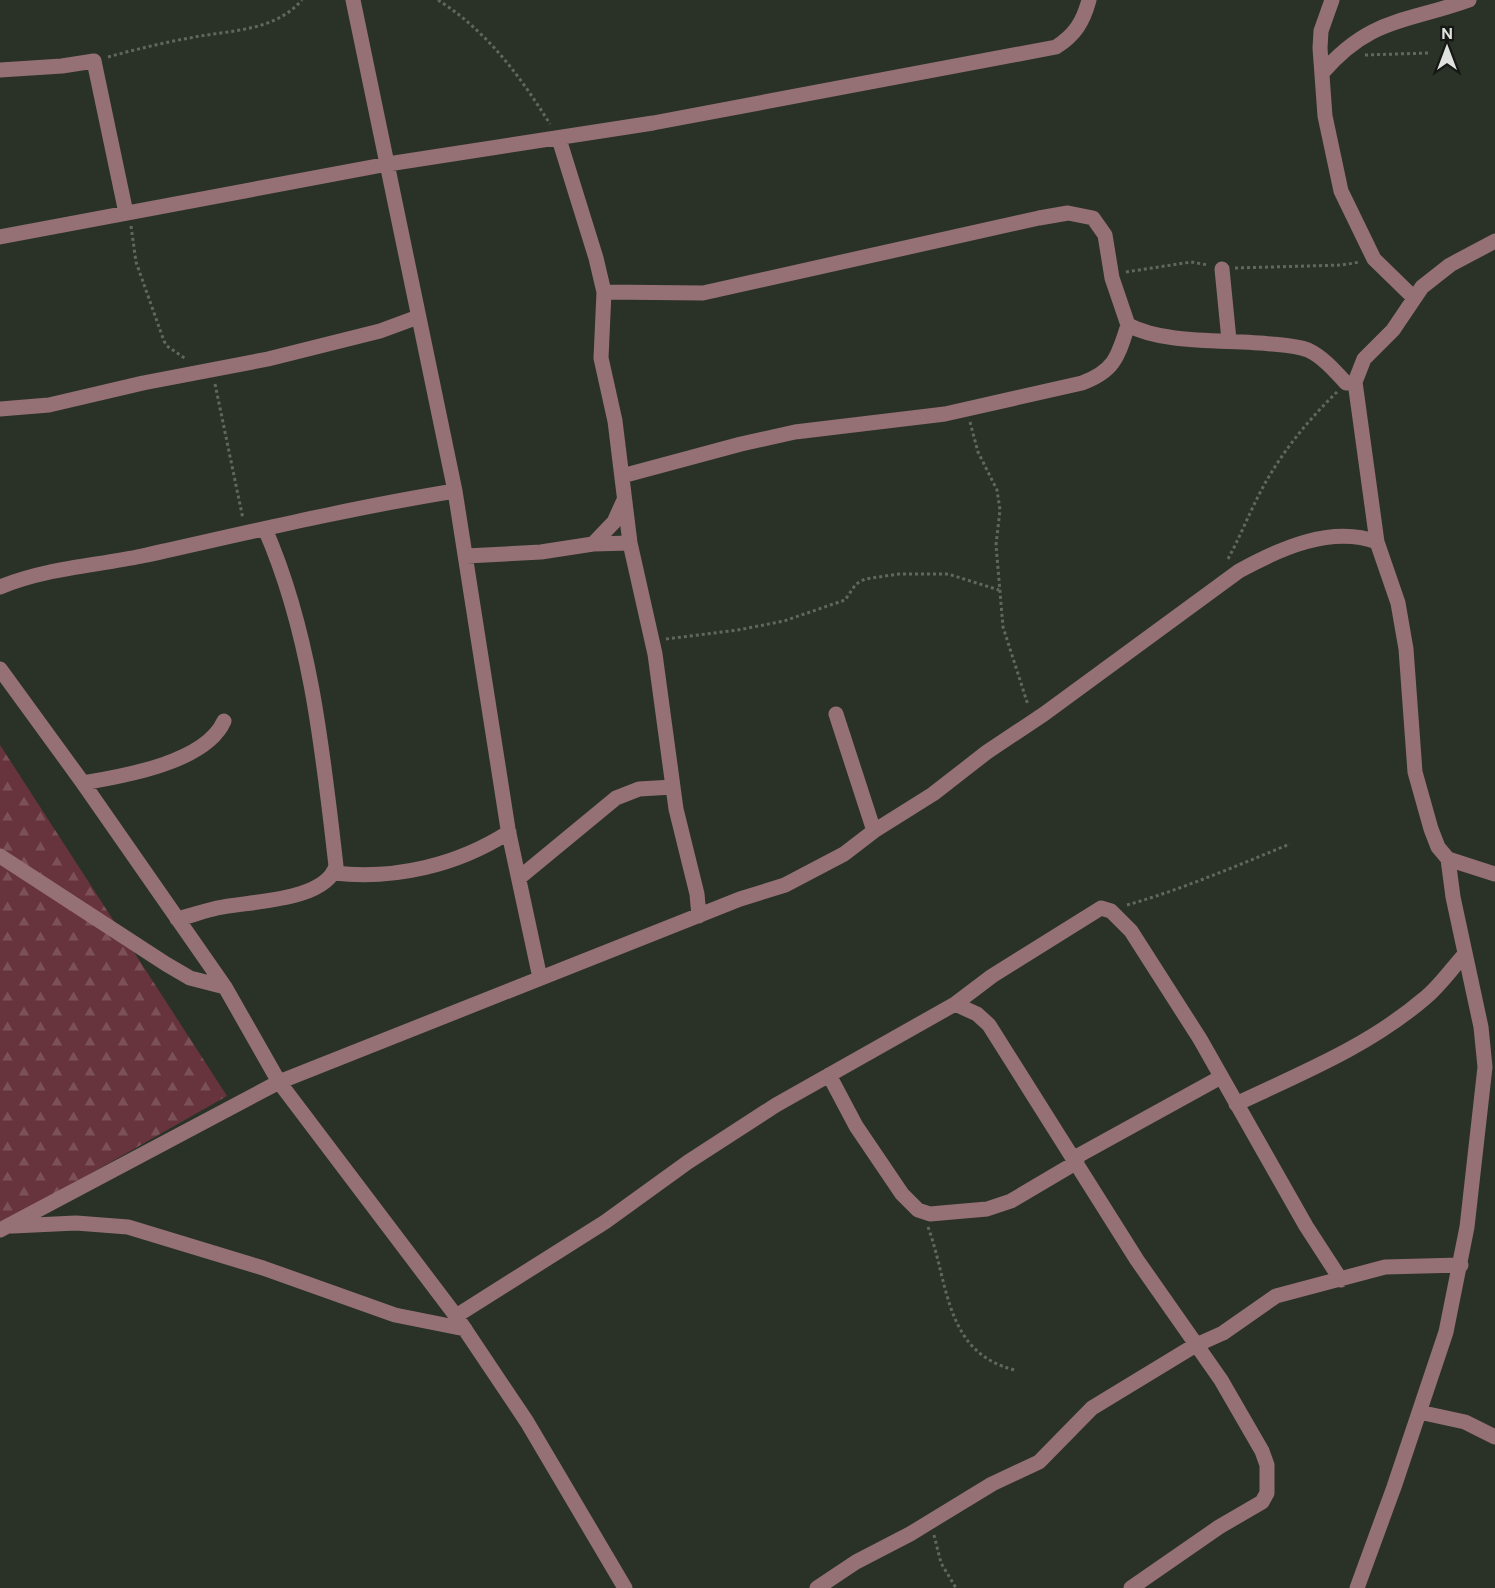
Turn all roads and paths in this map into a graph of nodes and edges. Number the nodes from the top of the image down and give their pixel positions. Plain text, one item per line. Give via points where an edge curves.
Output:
1 (302, 0) edge
2 (353, 0) edge
3 (438, 0) edge
4 (1089, 0) edge
5 (1332, 0) edge
6 (1469, 0) edge
7 (1428, 53) dead end
8 (1339, 54) junction
9 (94, 61) junction
10 (0, 70) edge
11 (1322, 73) junction
12 (559, 138) junction
13 (388, 164) junction
14 (128, 212) junction
15 (0, 237) edge
16 (1495, 241) edge
17 (1374, 259) junction
18 (1111, 266) junction
19 (1222, 268) junction
20 (604, 292) junction
21 (1414, 298) junction
22 (418, 317) junction
23 (1128, 325) junction
24 (1229, 340) junction
25 (210, 370) junction
26 (1346, 383) joint
27 (0, 409) edge
28 (967, 409) junction
29 (622, 476) junction
30 (455, 491) junction
31 (624, 498) junction
32 (265, 529) junction
33 (245, 533) junction
34 (1377, 542) junction
35 (630, 543) junction
36 (593, 544) junction
37 (466, 556) junction
38 (1220, 586) junction
39 (0, 587) edge
40 (999, 590) junction
41 (652, 640) junction
42 (0, 669) edge
43 (836, 714) dead end
44 (224, 721) dead end
45 (1033, 722) junction
46 (84, 783) junction
47 (673, 787) junction
48 (874, 831) junction
49 (509, 832) junction
50 (1290, 844) dead end
51 (0, 856) edge
52 (1448, 859) junction
53 (334, 873) junction
54 (1495, 874) edge
55 (519, 878) junction
56 (1108, 910) junction
57 (699, 916) junction
58 (177, 919) junction
59 (1465, 954) junction
60 (540, 978) junction
61 (225, 987) junction
62 (955, 1004) junction
63 (829, 1075) junction
64 (1221, 1077) junction
65 (279, 1082) junction
66 (1236, 1104) junction
67 (1076, 1160) junction
68 (918, 1210) junction
69 (3, 1228) edge
70 (1461, 1265) junction
71 (1341, 1280) junction
72 (456, 1316) junction
73 (465, 1329) junction
74 (1194, 1346) junction
75 (1015, 1370) dead end
76 (1419, 1412) junction
77 (1495, 1437) edge
78 (931, 1522) junction
79 (625, 1588) edge
80 (817, 1588) edge
81 (956, 1588) edge
82 (1131, 1588) edge
83 (1357, 1588) edge

1 - 9 path via 294,10 261,26 159,44
2 - 13 street
3 - 12 path via 468,21 499,51
4 - 12 street via 1080,27 1056,47
5 - 11 street via 1321,31
6 - 8 street via 1388,23
7 - 8 path
8 - 11 street
9 - 10 street
9 - 14 street
11 - 17 street via 1325,116 1341,191
12 - 13 street
12 - 20 street
13 - 14 street
13 - 22 street
14 - 15 street
14 - 25 path via 136,262 166,346 194,365
16 - 21 street via 1437,273
17 - 19 path via 1341,265
17 - 21 street
18 - 19 path via 1135,272 1191,262
18 - 20 street via 1105,235 1093,218 1068,213 703,293
18 - 23 street
19 - 24 street
20 - 29 street via 600,358 615,421
21 - 34 street via 1393,330 1364,359 1355,382
22 - 25 street via 358,337
22 - 30 street
23 - 24 street via 1144,333
23 - 28 street via 1113,365 1100,376
24 - 26 street via 1308,350
25 - 27 street via 49,405
25 - 33 path via 223,411
26 - 38 path via 1307,423 1262,488 1227,560
28 - 29 street via 888,423 795,432
28 - 40 path via 978,452 997,490
29 - 31 street
30 - 32 street
30 - 37 street
31 - 35 street
31 - 36 street via 614,522
32 - 33 street
32 - 53 street via 278,560 312,687 334,847
33 - 39 street via 127,559 68,567
34 - 38 street via 1341,535 1302,543 1266,557
34 - 52 street via 1398,603 1406,649 1415,772 1438,847
35 - 36 street
35 - 41 street
36 - 37 street via 541,552
37 - 49 street
38 - 45 street
40 - 41 path via 948,574 899,574 865,579 856,584 845,600 784,621
40 - 45 path via 1003,627
41 - 47 street
42 - 46 street
43 - 48 street
44 - 46 street via 213,740 179,758
45 - 48 street
46 - 58 street
47 - 55 street via 639,789 616,798
47 - 57 street
48 - 57 street via 816,871
49 - 53 street via 454,861 380,875
49 - 55 street
50 - 56 path via 1184,888
51 - 61 street via 190,978
52 - 54 street
52 - 59 street
53 - 58 street via 315,887 296,894
55 - 60 street
56 - 62 street via 1101,908 1091,913
56 - 64 street via 1131,931
57 - 60 street
58 - 61 street
59 - 66 street via 1426,998 1377,1034 1322,1066
59 - 70 street via 1481,1027 1485,1067
60 - 65 street
61 - 65 street
62 - 63 street
62 - 67 street via 977,1014 989,1025
63 - 68 street via 856,1126 913,1209
63 - 72 street via 708,1149 605,1222
64 - 66 street
64 - 67 street
65 - 69 street
65 - 72 street
66 - 71 street
67 - 68 street via 1011,1201 987,1209 930,1214
67 - 74 street
68 - 75 path via 933,1241 964,1340
69 - 73 street via 76,1222 128,1227 263,1268 395,1316
70 - 71 street via 1385,1266
70 - 76 street via 1446,1332
71 - 74 street via 1276,1296 1223,1333
72 - 73 street
73 - 79 street via 527,1422
74 - 78 street via 1092,1408 1039,1462 992,1484
74 - 82 street via 1221,1380 1262,1451 1267,1465 1267,1493 1262,1502
76 - 77 street via 1465,1422
76 - 83 street
78 - 80 street
78 - 81 path via 941,1563

